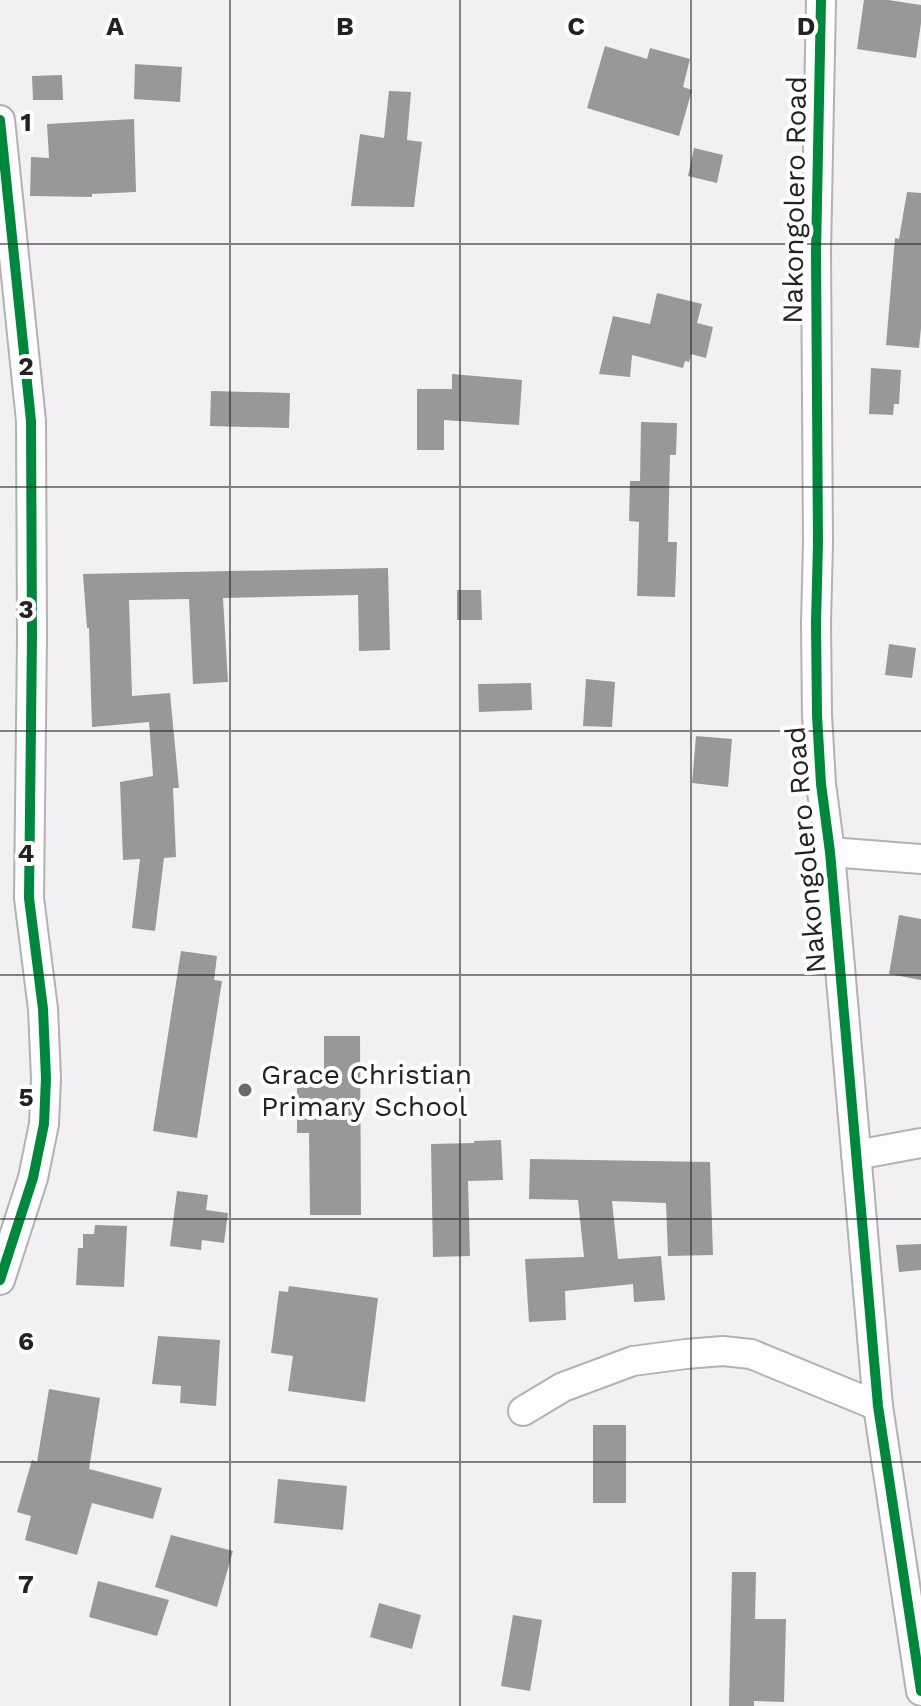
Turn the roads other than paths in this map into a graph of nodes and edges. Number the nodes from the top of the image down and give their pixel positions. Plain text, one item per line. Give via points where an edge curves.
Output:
1 (821, 0) edge
2 (0, 120) edge
3 (830, 852) junction
4 (921, 859) edge
5 (921, 1143) edge
6 (856, 1155) junction
7 (0, 1280) edge
8 (878, 1406) junction
9 (523, 1411) dead end
10 (921, 1691) edge

1 - 3 street, Nakongolero Road via 816,623 821,784
2 - 7 street via 31,421 29,898 46,1078 33,1178
3 - 4 street
3 - 6 street, Nakongolero Road
5 - 6 street
6 - 8 street, Nakongolero Road
8 - 9 street via 763,1358 723,1351 633,1361 563,1387
8 - 10 street, Nakongolero Road

